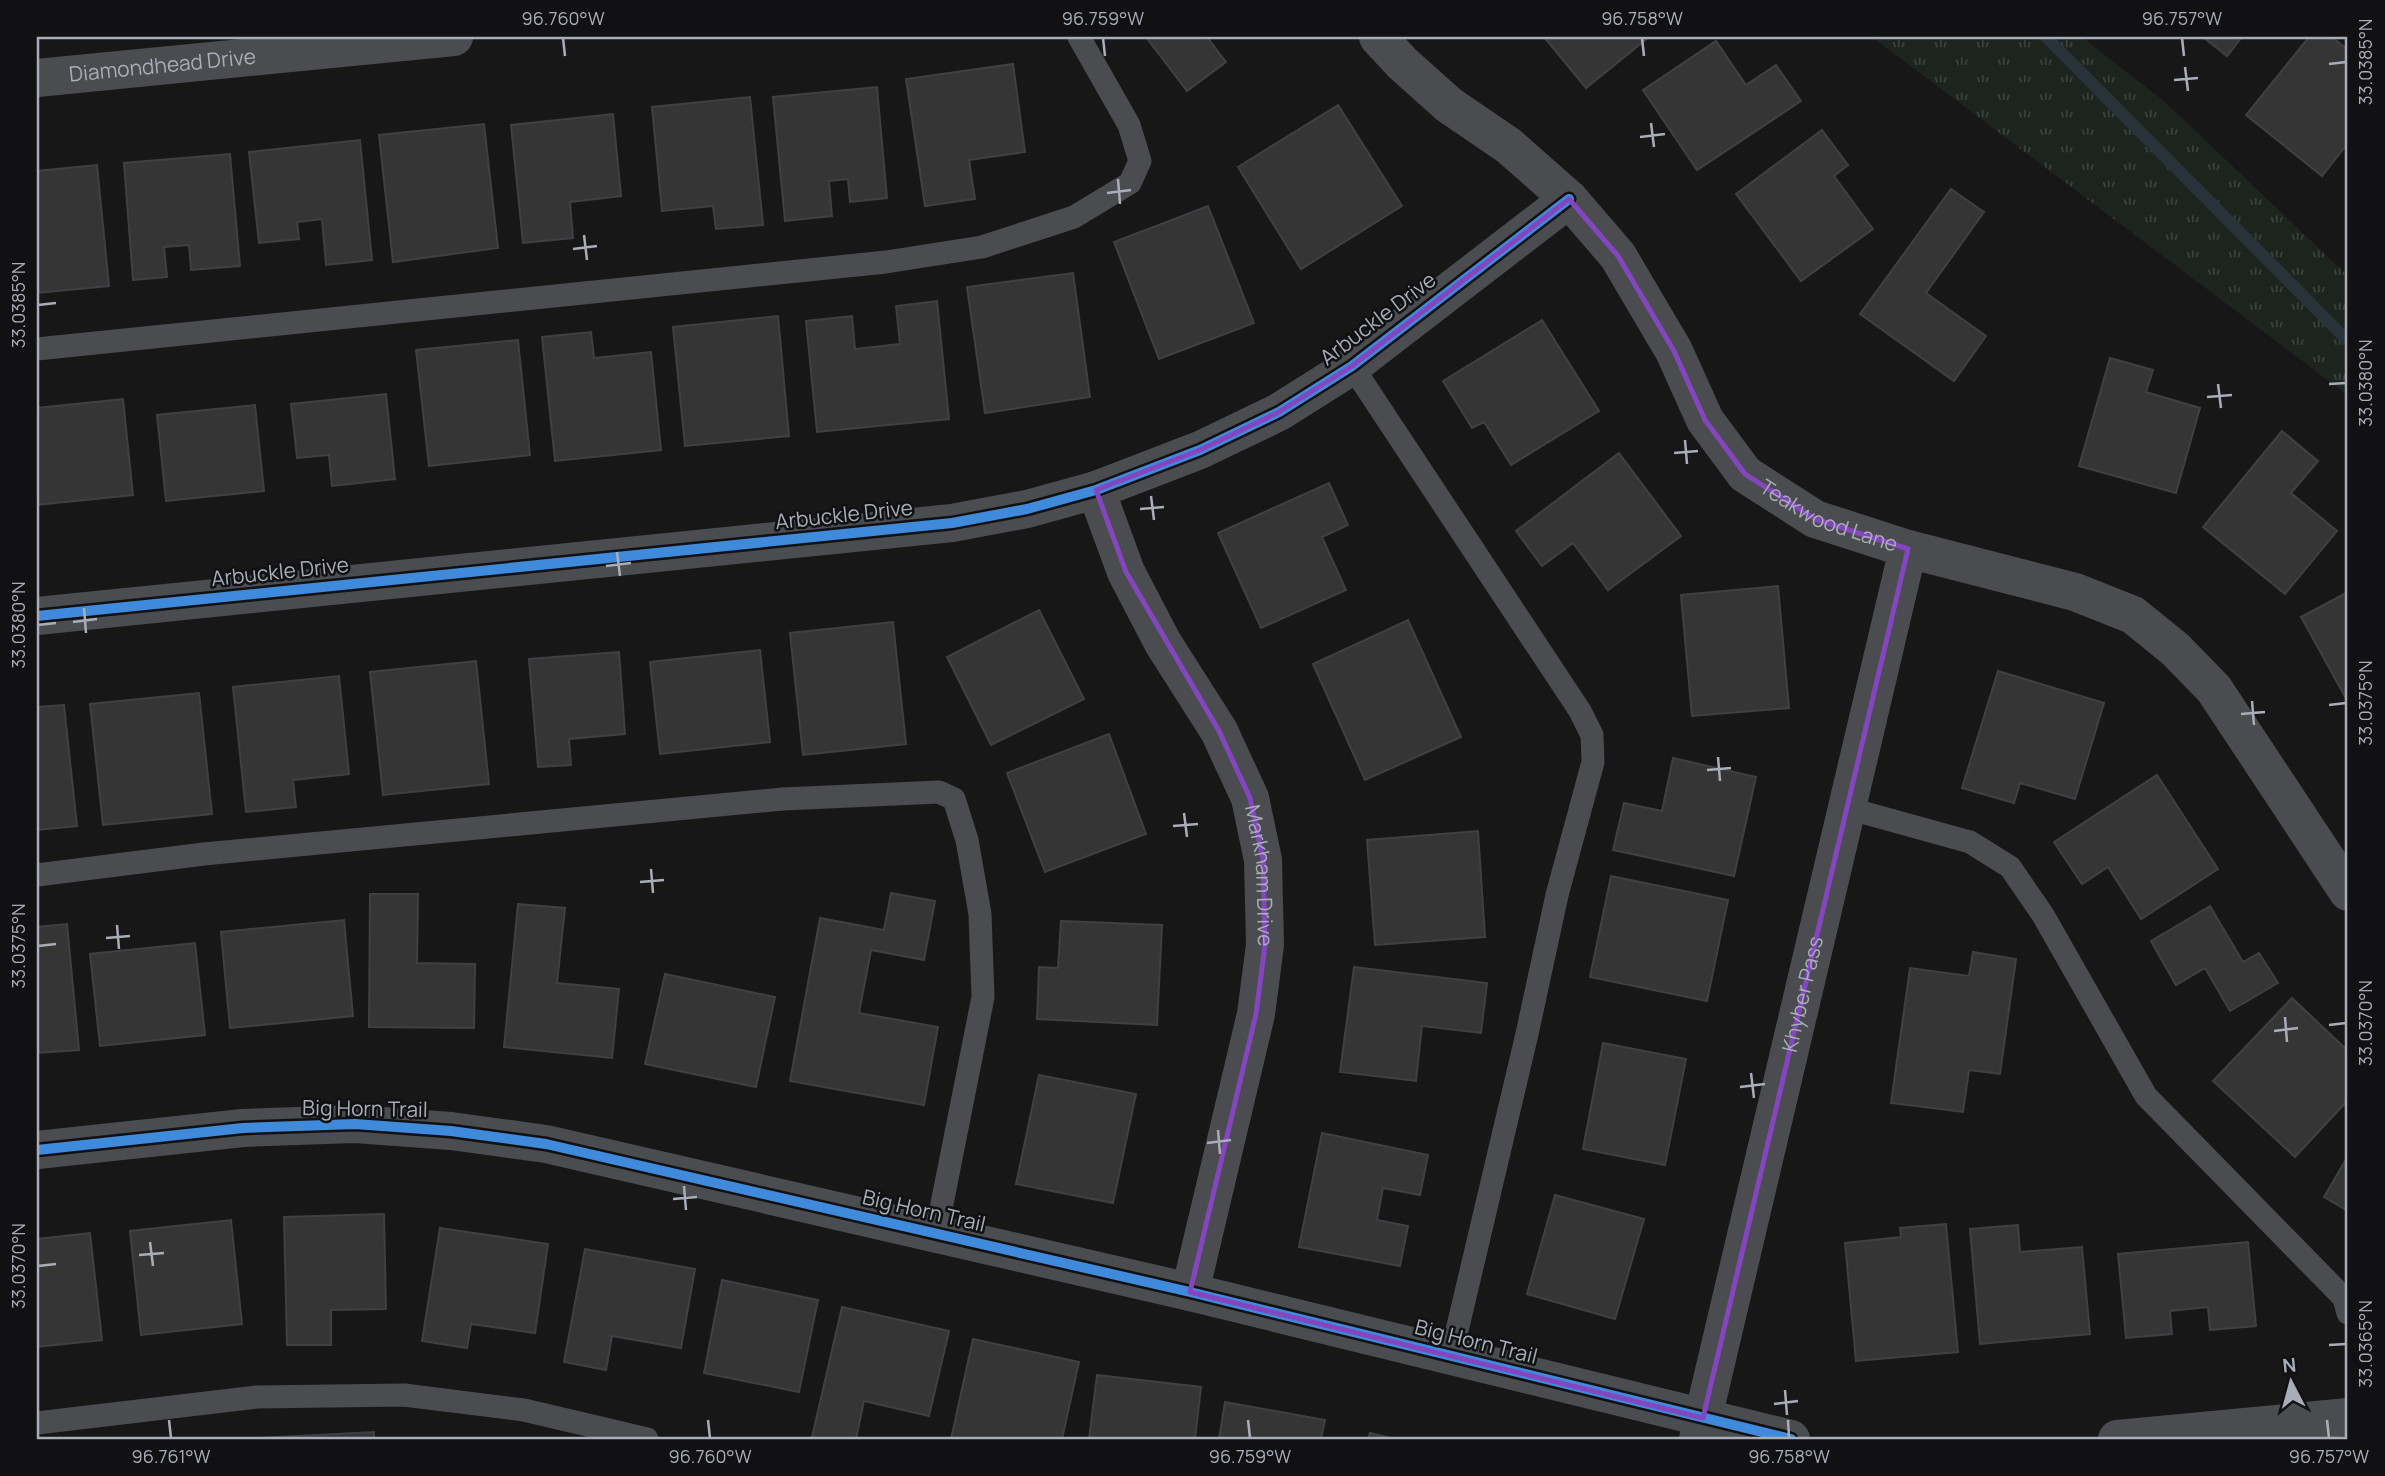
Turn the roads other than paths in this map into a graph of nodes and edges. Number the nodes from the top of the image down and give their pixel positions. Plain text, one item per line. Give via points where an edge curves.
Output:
1 (454, 37) edge
2 (1079, 37) edge
3 (1378, 37) edge
4 (37, 78) edge
5 (1569, 199) junction
6 (37, 349) edge
7 (1352, 366) junction
8 (1096, 490) junction
9 (1908, 549) junction
10 (37, 616) edge
11 (1847, 808) junction
12 (37, 875) edge
13 (2348, 892) edge
14 (37, 1150) edge
15 (936, 1234) junction
16 (1190, 1292) junction
17 (2348, 1312) edge
18 (1451, 1356) junction
19 (2348, 1417) edge
20 (37, 1423) edge
21 (1700, 1429) edge
22 (646, 1439) edge
23 (1791, 1439) edge
24 (2117, 1439) edge

1 - 4 street, Diamondhead Drive
2 - 6 lane via 1129,125 1140,161 1130,183 1074,217 982,247 859,265
3 - 5 street, Teakwood Lane via 1449,105 1509,146
5 - 7 street, Arbuckle Drive
5 - 9 street, Teakwood Lane via 1618,256 1674,351 1705,420 1745,474 1815,519
7 - 8 street, Arbuckle Drive via 1279,412 1200,450
7 - 18 lane via 1580,711 1592,736 1593,762 1557,895
8 - 10 street, Arbuckle Drive via 952,523
8 - 16 street, Markham Drive via 1126,572 1163,643 1219,731 1250,798 1263,860 1265,945 1256,1014
9 - 11 street, Khyber Pass
9 - 13 street, Teakwood Lane via 2075,592 2133,615 2214,689
11 - 17 lane via 1970,842 2010,867 2043,915 2146,1096 2344,1298
11 - 21 street, Khyber Pass
12 - 15 lane via 204,854 769,801 939,792 954,799 967,840 980,914 984,997
14 - 15 street, Big Horn Trail via 257,1128 355,1124 451,1131 546,1144
15 - 16 street, Big Horn Trail
16 - 18 street, Big Horn Trail
18 - 21 street, Big Horn Trail
19 - 24 street
20 - 22 lane via 257,1397 404,1395 524,1410
21 - 23 street, Big Horn Trail

